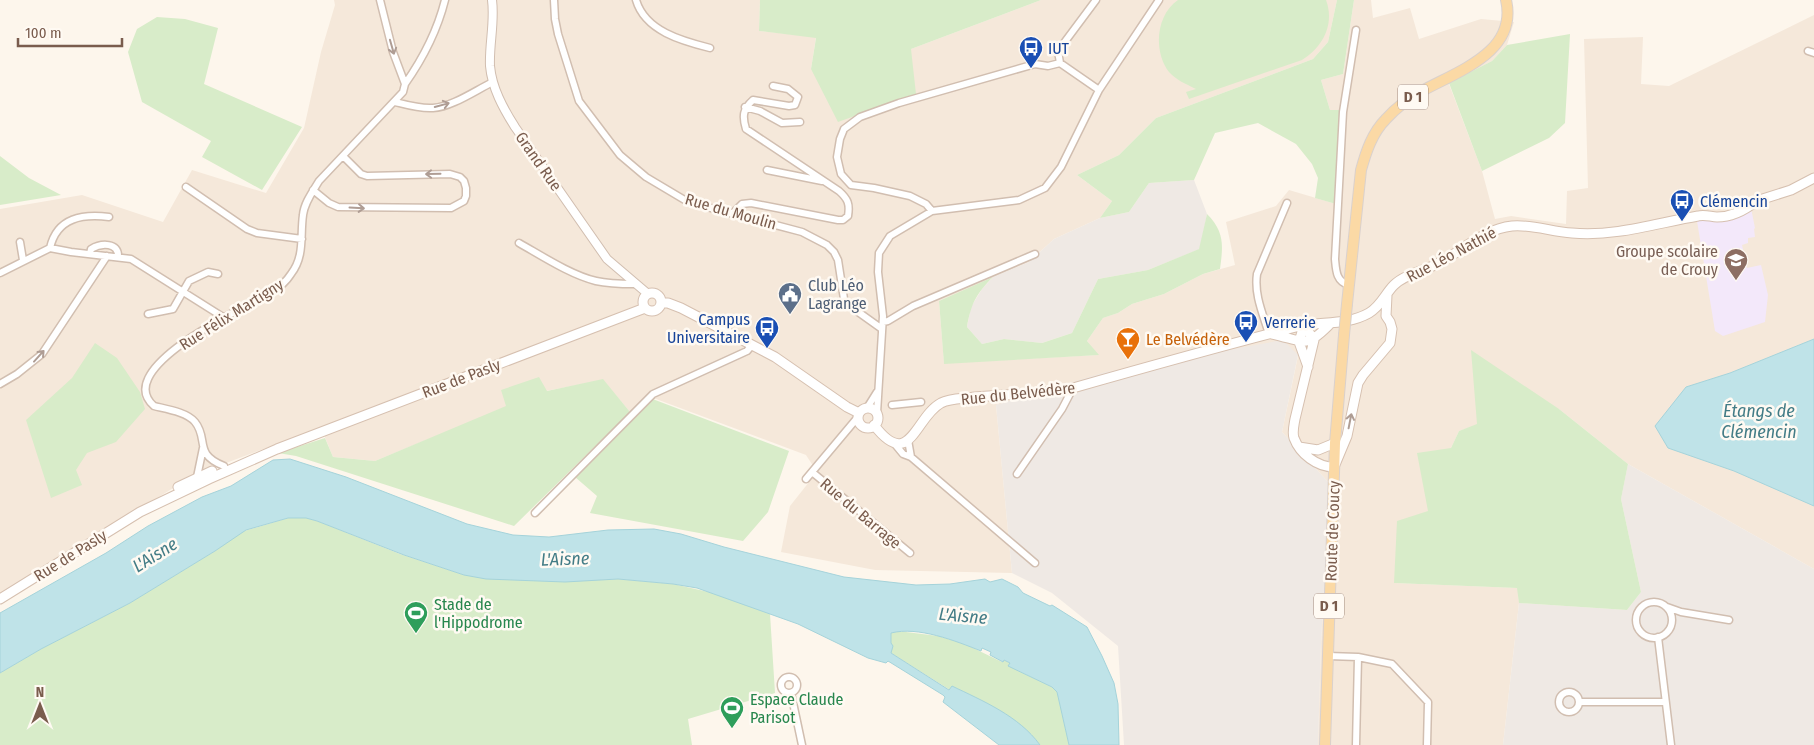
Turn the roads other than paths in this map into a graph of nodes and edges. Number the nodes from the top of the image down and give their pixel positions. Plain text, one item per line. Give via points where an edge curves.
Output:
1 (380, 0) edge
2 (445, 0) edge
3 (492, 0) edge
4 (554, 0) edge
5 (636, 0) edge
6 (1096, 0) edge
7 (1160, 0) edge
8 (1506, 0) edge
9 (1356, 30) dead end
10 (710, 48) dead end
11 (1060, 63) junction
12 (494, 82) junction
13 (405, 84) junction
14 (773, 86) dead end
15 (1099, 90) junction
16 (395, 102) junction
17 (745, 107) junction
18 (800, 122) dead end
19 (343, 156) junction
20 (767, 170) dead end
21 (1814, 178) edge
22 (826, 182) junction
23 (186, 187) dead end
24 (313, 190) junction
25 (1287, 203) dead end
26 (932, 211) junction
27 (732, 214) junction
28 (109, 217) dead end
29 (302, 239) junction
30 (20, 242) dead end
31 (519, 243) dead end
32 (50, 248) junction
33 (90, 254) junction
34 (1035, 254) dead end
35 (107, 256) junction
36 (118, 257) junction
37 (23, 260) junction
38 (0, 273) edge
39 (218, 274) dead end
40 (635, 284) junction
41 (1349, 285) junction
42 (184, 292) junction
43 (648, 294) junction
44 (1387, 294) junction
45 (662, 303) junction
46 (645, 308) junction
47 (1372, 311) junction
48 (148, 314) dead end
49 (1386, 316) junction
50 (223, 317) junction
51 (1331, 323) junction
52 (883, 325) junction
53 (1304, 325) junction
54 (1269, 334) junction
55 (1314, 340) junction
56 (1299, 342) junction
57 (752, 344) junction
58 (1308, 367) junction
59 (0, 384) edge
60 (1073, 388) junction
61 (877, 391) junction
62 (921, 402) dead end
63 (892, 405) dead end
64 (862, 413) junction
65 (877, 413) junction
66 (874, 425) junction
67 (908, 440) junction
68 (894, 443) junction
69 (1335, 443) junction
70 (203, 446) junction
71 (1299, 447) junction
72 (277, 449) junction
73 (911, 458) junction
74 (224, 466) junction
75 (1334, 466) junction
76 (812, 472) junction
77 (1017, 474) dead end
78 (197, 477) junction
79 (806, 479) dead end
80 (140, 512) junction
81 (535, 513) dead end
82 (910, 553) dead end
83 (1036, 562) dead end
84 (0, 599) edge
85 (1666, 607) junction
86 (1681, 612) junction
87 (1672, 618) junction
88 (1729, 620) dead end
89 (1658, 637) junction
90 (1328, 656) junction
91 (1358, 658) junction
92 (791, 693) dead end
93 (1580, 702) dead end
94 (1665, 702) junction
95 (802, 745) edge
96 (1325, 745) edge
97 (1356, 745) edge
98 (1427, 745) edge
99 (1671, 745) edge

1 -> 13 street
2 - 13 street, Rue Félix Martigny via 439,24
3 - 12 street, Grand Rue via 490,66
4 - 27 street, Rue du Moulin via 558,34 579,102 620,155 646,177 688,202
5 - 10 street via 659,28 682,41
6 - 11 street via 1058,51
7 - 15 street
8 - 41 main road, D 1 via 1505,31 1490,52 1404,102 1380,126 1367,149 1361,170
9 - 41 street via 1343,112 1335,259 1338,278
11 - 15 street
11 - 26 street via 1048,66 1035,64 899,103 860,117 844,129 837,157 841,174 851,185 910,196
16 -> 12 street via 440,107
12 - 40 street, Grand Rue via 502,105 515,126 607,259
13 - 16 street, Rue Félix Martigny
14 - 17 street via 788,89 798,97 795,105 753,100
15 - 26 street via 1061,168 1044,188 1019,200
16 - 19 street, Rue Félix Martigny
17 - 18 street via 782,123
17 - 22 street via 746,129
19 - 24 street, Rue Félix Martigny
24 -> 19 street via 338,207 451,208 464,201 466,196 464,181 460,177 450,174 366,176
20 - 22 street
21 - 44 main road, Rue Léo Nathié via 1733,214 1718,217 1701,215 1612,232 1572,234 1530,227 1501,228 1395,284
22 - 27 street via 846,197 848,216 843,220 751,203 742,204
23 - 29 street via 247,229
24 - 29 street, Rue Félix Martigny via 302,214
25 - 54 street via 1256,280 1258,300
26 - 52 street via 890,236 879,253
27 - 52 street, Rue du Moulin via 802,232 826,245 838,260 847,304
28 - 32 street via 74,218 59,228
29 - 50 street, Rue Félix Martigny via 298,263 284,283
30 - 37 street
31 - 40 street via 594,281
32 - 33 street
32 - 37 street
33 - 35 street
33 - 36 street via 96,246 107,244 116,248
34 - 52 street via 913,306
35 - 36 street
59 -> 35 street via 42,354
36 - 42 street via 131,259
37 - 38 street
39 - 42 street via 208,272 189,280
40 - 43 street, Grand Rue
41 - 69 main road, D 1, bridge
42 - 48 street via 174,309
42 - 50 street
43 - 45 main road via 658,295
43 - 46 main road via 644,298
44 - 47 main road, Rue Léo Nathié
44 - 49 main road
45 - 46 main road via 656,311
45 - 57 main road via 681,308
46 - 72 main road, Rue de Pasly
47 - 49 main road
47 - 51 main road, Rue du Belvédère via 1360,318
75 -> 49 main road via 1347,436 1358,383 1390,343 1392,329
50 - 70 street, Rue Félix Martigny via 163,359 154,368 147,386 147,396 154,406 194,420
51 - 53 main road, Rue du Belvédère
51 - 55 main road
52 - 61 street
53 - 54 main road, Rue du Belvédère
53 - 55 main road
53 - 56 main road
54 - 56 main road
54 - 60 main road, Rue du Belvédère
55 - 56 main road
55 - 58 main road
56 - 58 main road
57 - 64 main road via 847,407
57 - 81 street via 747,350 652,394
58 - 71 main road via 1293,431
60 - 67 main road, Rue du Belvédère via 949,400 934,408
60 - 77 street
61 - 64 street
61 - 65 street
62 - 63 street
64 - 65 main road via 873,409
64 - 66 main road via 861,424 867,427
64 - 76 street
65 - 66 main road
66 - 68 main road
67 - 68 main road
67 - 73 street
68 - 73 street
69 - 71 main road via 1318,450
69 - 75 main road, D 1
70 - 74 street, Rue Félix Martigny via 207,455
70 - 78 street, Rue Félix Martigny
71 - 75 main road via 1313,461
72 - 74 main road, Rue de Pasly
72 - 80 main road, Rue de Pasly
73 - 83 street
74 - 78 main road, Rue de Pasly
75 - 90 main road, Route de Coucy / D 1
76 - 79 street
76 - 82 street, Rue du Barrage
78 - 80 main road, Rue de Pasly
80 - 84 main road, Rue de Pasly
85 - 86 street
85 - 87 street
85 - 89 street via 1656,602 1646,604 1636,618 1642,633
86 - 87 street
86 - 88 street
87 - 89 street via 1670,628
89 - 94 street
90 - 91 street
90 - 96 main road, Route de Coucy / D 1
91 - 97 street
91 - 98 street via 1392,664 1428,702
92 - 95 street
93 - 94 street
94 - 99 street

